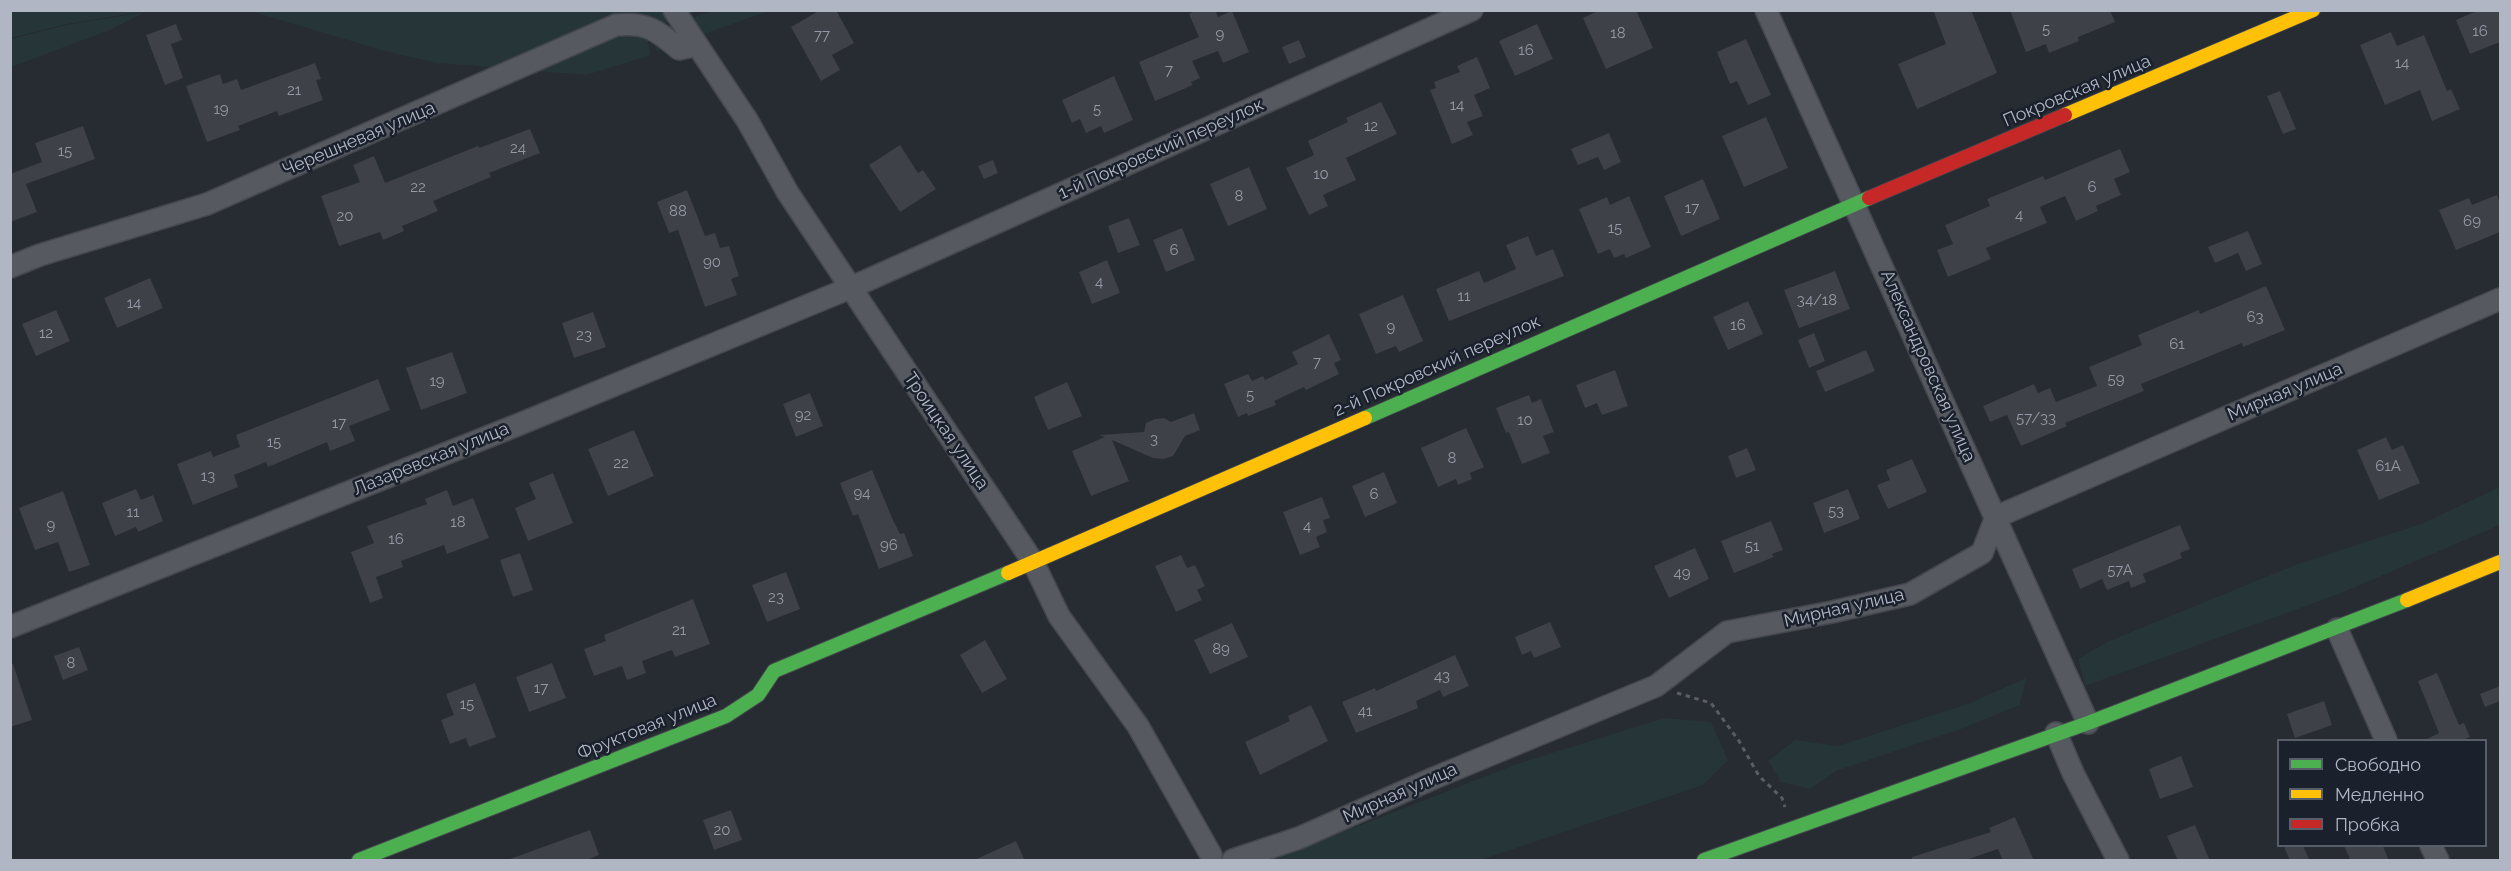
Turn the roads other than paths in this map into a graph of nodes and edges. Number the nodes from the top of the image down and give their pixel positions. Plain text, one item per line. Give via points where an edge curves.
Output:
1 (674, 10) edge
2 (1472, 10) edge
3 (1766, 10) edge
4 (2313, 10) edge
5 (697, 45) junction
6 (1855, 204) junction
7 (10, 267) edge
8 (850, 288) junction
9 (2500, 299) edge
10 (1996, 517) junction
11 (1033, 562) junction
12 (2500, 562) edge
13 (10, 627) edge
14 (2337, 629) junction
15 (2088, 723) junction
16 (2056, 733) junction
17 (2385, 739) edge
18 (2432, 847) edge
19 (1213, 859) edge
20 (358, 861) edge
21 (1233, 861) edge
22 (1704, 861) edge
23 (2118, 861) edge
24 (2438, 861) edge

1 - 5 street, Троицкая улица
2 - 8 street, 1-й Покровский переулок
3 - 6 street, Александровская улица
4 - 6 street, Покровская улица
5 - 7 street, Черешневая улица via 679,49 658,31 635,23 616,25 207,204
5 - 8 street, Троицкая улица
6 - 10 street, Александровская улица
6 - 11 street, 2-й Покровский переулок
8 - 11 street, Троицкая улица
8 - 13 street, Лазаревская улица
9 - 10 street, Мирная улица
10 - 15 street, Александровская улица
10 - 21 street, Мирная улица via 1982,553 1910,594 1727,633 1656,686 1299,838
11 - 19 street, Троицкая улица via 1059,616 1138,726
11 - 20 street, Фруктовая улица via 774,671 758,695 726,716
12 - 14 street
14 - 15 street
14 - 17 street
15 - 16 street
16 - 22 street
16 - 23 street
18 - 24 street

